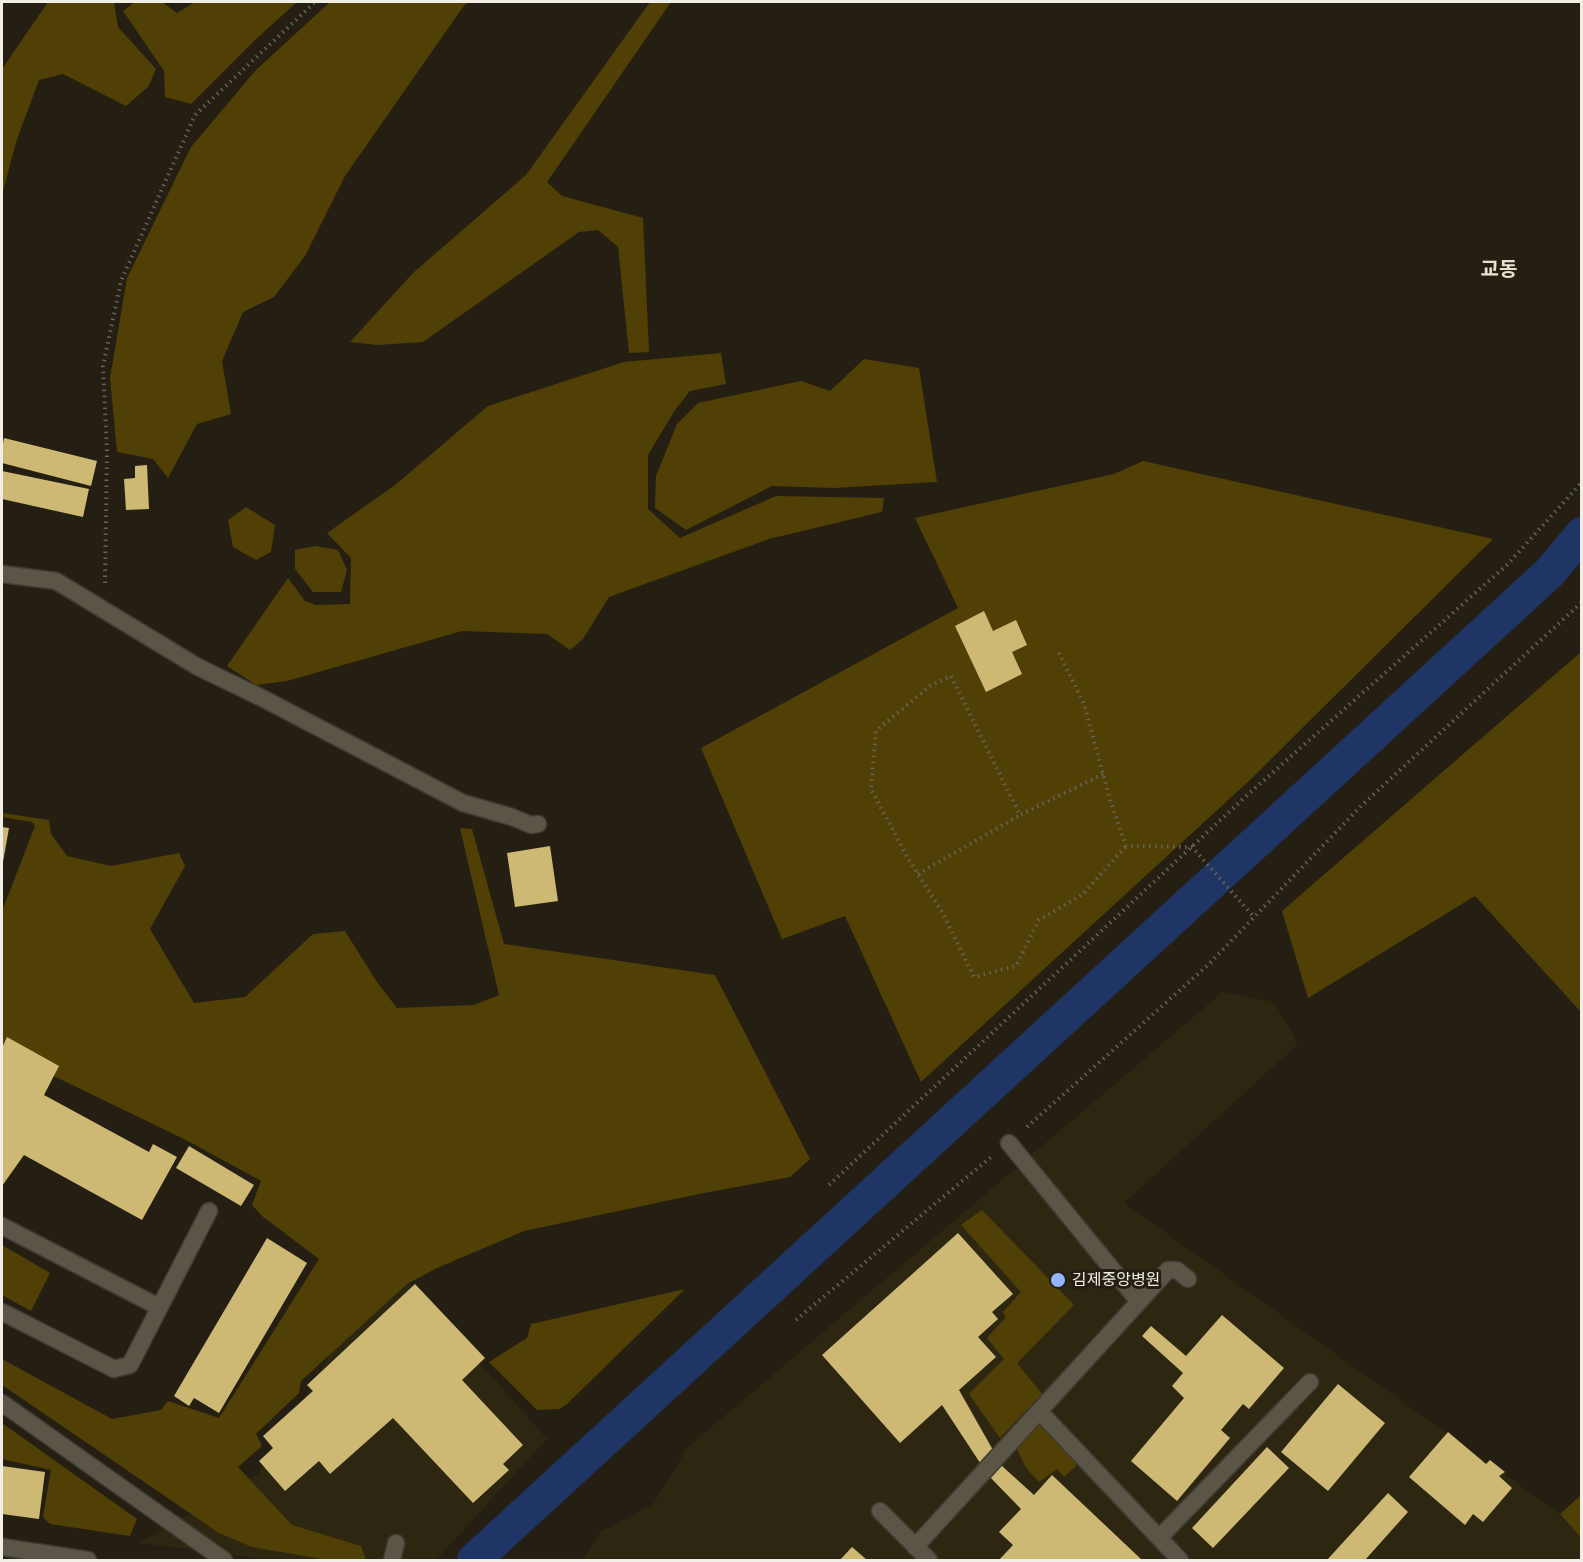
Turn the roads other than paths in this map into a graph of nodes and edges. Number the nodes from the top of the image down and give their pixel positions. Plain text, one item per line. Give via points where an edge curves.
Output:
1 (2, 573) edge
2 (538, 824) dead end
3 (1009, 1143) road end
4 (209, 1211) dead end
5 (2, 1226) edge
6 (1188, 1279) dead end
7 (1139, 1302) junction
8 (159, 1307) junction
9 (2, 1312) edge
10 (1310, 1382) dead end
11 (2, 1402) edge
12 (1039, 1412) junction
13 (880, 1511) dead end
14 (1159, 1538) junction
15 (396, 1543) dead end
16 (2, 1547) edge
17 (915, 1547) junction
18 (88, 1560) edge
19 (224, 1560) edge
20 (392, 1560) edge
21 (929, 1560) edge
22 (1180, 1560) edge

1 - 2 lane via 56,581 198,667 463,803
3 - 7 lane
4 - 8 lane
5 - 8 lane
6 - 7 lane via 1177,1270 1168,1270
7 - 12 lane
8 - 9 lane via 130,1365 114,1369
10 - 14 lane
11 - 19 lane
12 - 14 lane
12 - 17 lane
13 - 17 lane
14 - 22 lane
15 - 20 lane
16 - 18 lane
17 - 21 lane

